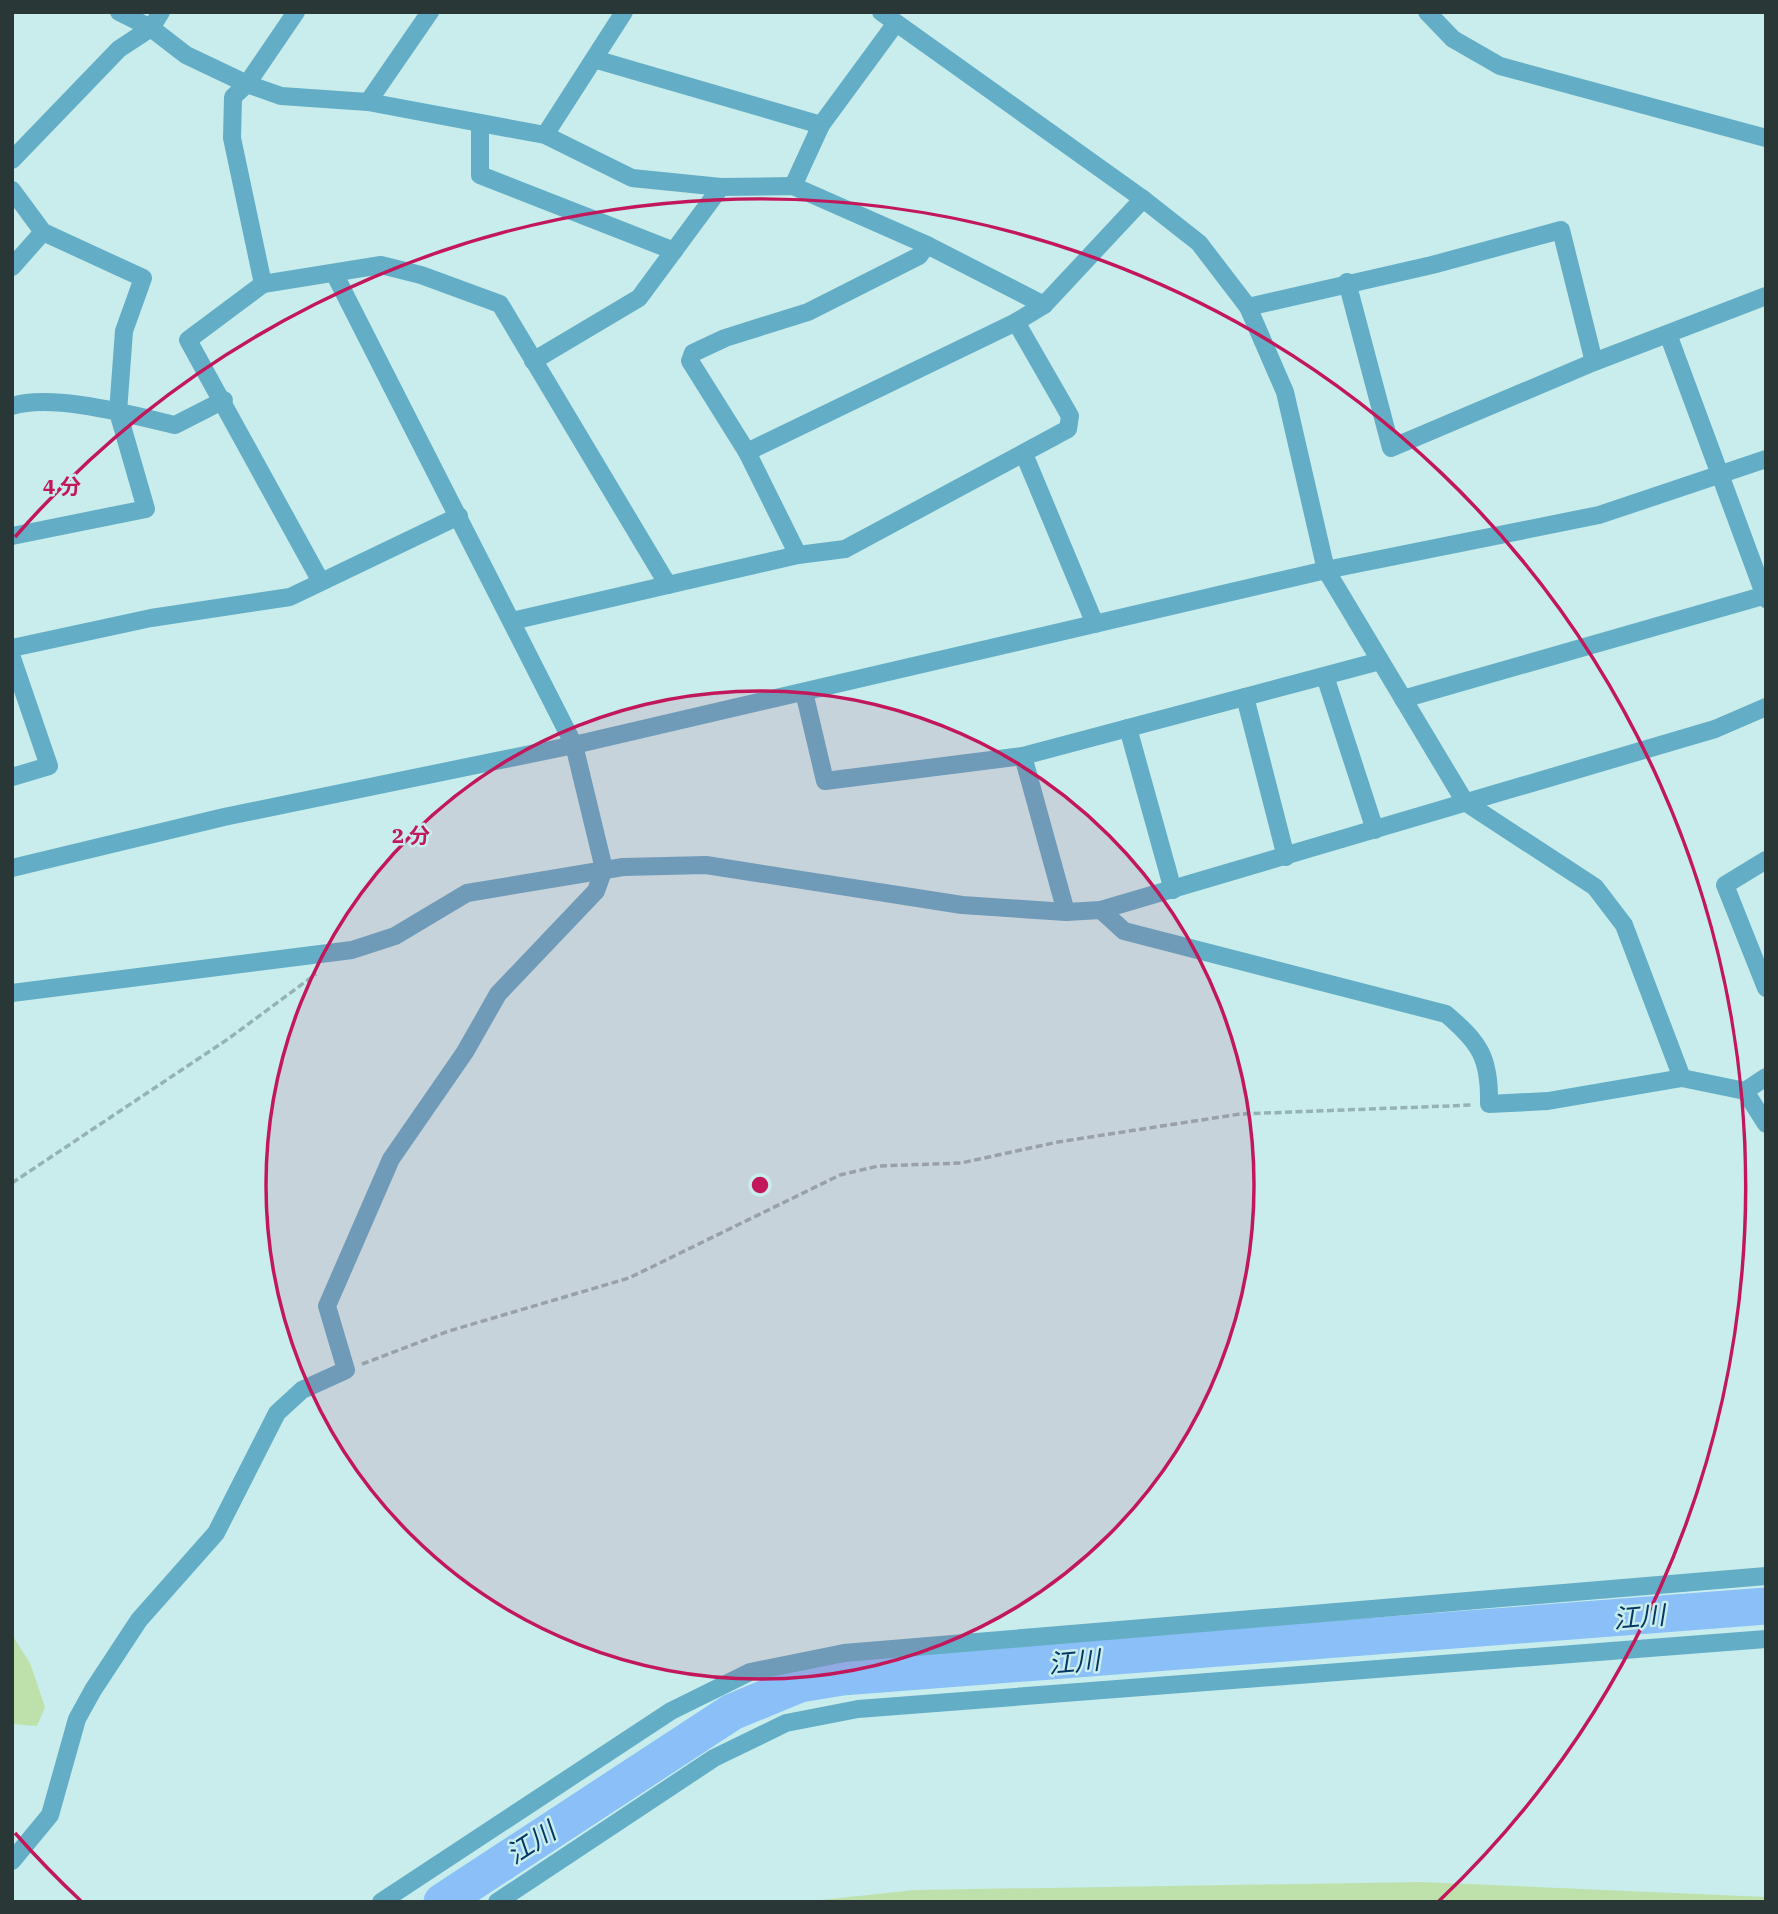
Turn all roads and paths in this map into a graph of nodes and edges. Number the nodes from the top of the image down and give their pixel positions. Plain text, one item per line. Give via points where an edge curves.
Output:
1 (119, 12) edge
2 (161, 12) edge
3 (296, 12) edge
4 (430, 12) edge
5 (624, 12) edge
6 (1427, 12) edge
7 (889, 18) edge
8 (150, 28) junction
9 (594, 59) junction
10 (247, 84) junction
11 (368, 102) junction
12 (480, 123) junction
13 (821, 125) junction
14 (545, 135) junction
15 (1766, 138) edge
16 (12, 160) edge
17 (793, 186) junction
18 (721, 187) junction
19 (12, 190) edge
20 (1143, 199) junction
21 (43, 232) junction
22 (927, 245) junction
23 (674, 251) junction
24 (12, 267) edge
25 (334, 273) junction
26 (1347, 282) junction
27 (263, 284) junction
28 (1766, 296) edge
29 (1044, 305) junction
30 (1248, 307) junction
31 (1016, 322) junction
32 (1668, 334) junction
33 (533, 361) junction
34 (1594, 362) junction
35 (224, 400) junction
36 (12, 406) edge
37 (118, 412) junction
38 (747, 452) junction
39 (1024, 454) junction
40 (1766, 459) edge
41 (1721, 474) junction
42 (459, 516) junction
43 (12, 536) edge
44 (798, 555) junction
45 (1326, 570) junction
46 (320, 580) junction
47 (668, 585) junction
48 (1765, 597) edge
49 (512, 621) junction
50 (1095, 624) junction
51 (12, 648) edge
52 (12, 658) edge
53 (1380, 661) junction
54 (1325, 676) junction
55 (17, 688) edge
56 (804, 692) junction
57 (1245, 697) junction
58 (1403, 699) junction
59 (1766, 707) edge
60 (1128, 728) junction
61 (574, 745) junction
62 (1023, 756) junction
63 (12, 777) edge
64 (1465, 802) junction
65 (1376, 830) junction
66 (1286, 857) junction
67 (1766, 860) edge
68 (12, 868) edge
69 (604, 869) junction
70 (1173, 890) junction
71 (1101, 910) junction
72 (1066, 912) junction
73 (320, 971) dead end
74 (1766, 988) edge
75 (12, 993) edge
76 (1766, 1077) edge
77 (1682, 1078) junction
78 (1745, 1091) junction
79 (1489, 1104) junction
80 (1766, 1124) edge
81 (12, 1183) edge
82 (346, 1370) junction
83 (1766, 1576) edge
84 (1766, 1639) edge
85 (12, 1861) edge
86 (381, 1902) edge
87 (497, 1902) edge

1 - 8 street
2 - 8 street
3 - 10 street
4 - 11 street
5 - 9 street
6 - 15 street via 1453,39 1500,66
7 - 13 street
7 - 20 street
8 - 10 street via 186,55
8 - 16 street via 119,49
9 - 13 street
9 - 14 street
10 - 11 street via 281,96
10 - 27 street via 233,97 232,138
11 - 12 street
12 - 14 street
12 - 23 street via 480,175
13 - 17 street
14 - 18 street via 632,178
17 - 18 street
17 - 22 street
18 - 23 street
19 - 21 street
20 - 29 street
20 - 30 street via 1199,243
21 - 24 street
21 - 37 street via 143,278 124,331
22 - 29 street
22 - 38 street via 919,256 808,312 693,353 690,361
23 - 33 street via 639,298
25 - 27 street
25 - 33 street via 381,265 500,304
25 - 42 street
26 - 30 street
26 - 34 street via 1432,265 1561,230
26 - 34 street via 1391,448
27 - 35 street via 188,341
28 - 32 street
29 - 31 street
30 - 45 street via 1285,392
31 - 38 street
31 - 39 street via 1070,416 1068,429
32 - 34 street
32 - 41 street
33 - 47 street
35 - 37 street via 175,425
35 - 46 street
36 - 37 street via 31,400
37 - 43 street via 146,509
38 - 44 street
39 - 44 street via 845,549
39 - 50 street
40 - 41 street
41 - 45 street via 1599,515
41 - 48 street
42 - 46 street
42 - 49 street
44 - 47 street
45 - 50 street
45 - 53 street
46 - 51 street via 290,597 151,618
47 - 49 street
48 - 58 street
49 - 61 street
50 - 56 street
52 - 55 street
53 - 54 street
53 - 58 street
54 - 57 street
54 - 65 street
55 - 63 street via 49,766
56 - 61 street
56 - 62 street via 825,781
57 - 60 street
57 - 66 street
58 - 64 street
59 - 64 street via 1714,729
60 - 62 street
60 - 70 street
61 - 68 street via 224,817
61 - 69 street
62 - 72 street
64 - 65 street
64 - 77 street via 1595,887 1624,925
65 - 66 street
66 - 70 street
67 - 74 street via 1725,885
69 - 72 street via 706,865 962,905
69 - 75 street via 467,892 395,936 352,950
69 - 82 street via 596,891 498,994 465,1052 391,1159 327,1306
70 - 71 street
71 - 72 street
71 - 79 street via 1124,930 1446,1014 1475,1039 1489,1079
73 - 81 path via 228,1040
76 - 78 street
77 - 78 street
77 - 79 street via 1548,1101
78 - 80 street
79 - 82 path via 1240,1114 1058,1142 961,1163 878,1167 840,1175 629,1278 449,1331
82 - 85 street via 302,1390 277,1413 216,1533 139,1620 93,1690 77,1719 50,1815
83 - 86 street via 844,1653 750,1672 671,1710
84 - 87 street via 858,1709 786,1723 715,1758

